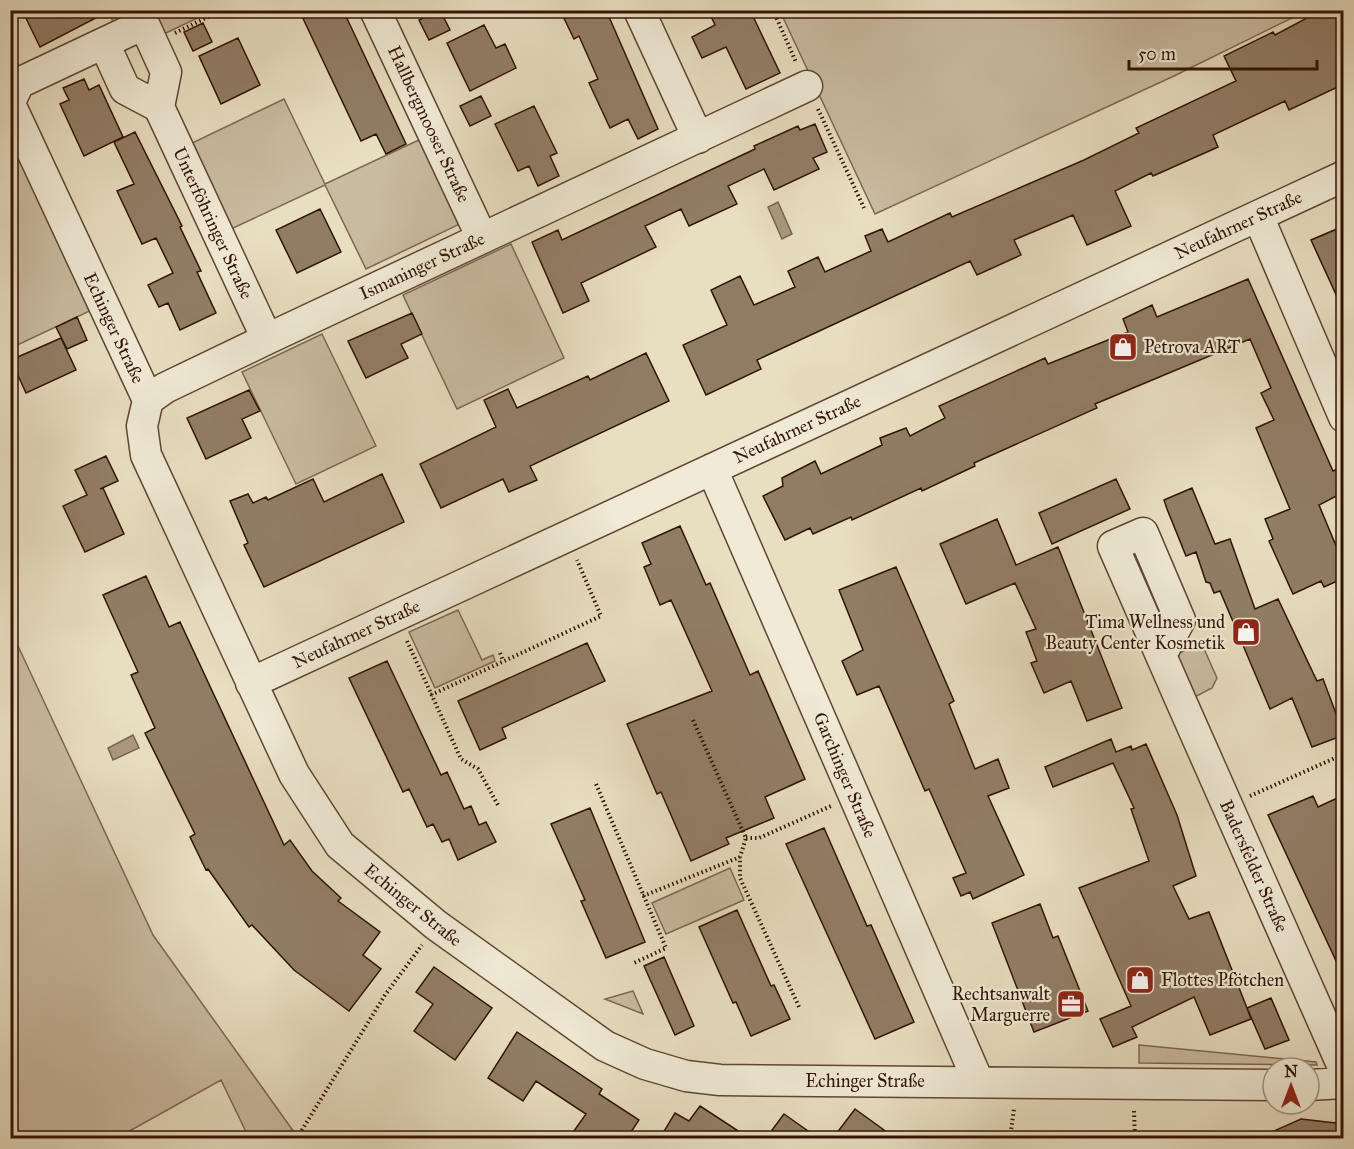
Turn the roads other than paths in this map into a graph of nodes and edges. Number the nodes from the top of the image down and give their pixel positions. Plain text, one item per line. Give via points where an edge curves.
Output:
1 (375, 10) edge
2 (639, 10) edge
3 (104, 43) junction
4 (807, 86) dead end
5 (10, 103) edge
6 (159, 107) junction
7 (698, 138) junction
8 (1344, 176) edge
9 (1258, 216) junction
10 (482, 238) junction
11 (267, 339) junction
12 (148, 400) junction
13 (1344, 417) edge
14 (712, 469) junction
15 (1161, 656) dead end
16 (251, 682) junction
17 (1344, 1077) edge
18 (978, 1082) junction
19 (1344, 1083) edge
20 (1321, 1084) edge
21 (1261, 1085) edge

1 - 10 street, Hallbergmooser Straße
2 - 7 street
3 - 5 street via 19,82
3 - 6 street via 125,89
3 - 6 street via 144,24 166,72
4 - 7 street, Ismaninger Straße
5 - 12 street, Echinger Straße
6 - 11 street, Unterföhringer Straße
7 - 10 street, Ismaninger Straße
8 - 9 street, Neufahrner Straße
9 - 13 street
9 - 14 street, Neufahrner Straße
10 - 11 street, Ismaninger Straße
11 - 12 street, Ismaninger Straße
12 - 16 street, Echinger Straße via 142,426 146,455
14 - 16 street, Neufahrner Straße
14 - 18 street, Garchinger Straße
15 - 17 street, Badersfelder Straße via 1343,1067
16 - 18 street, Echinger Straße via 294,774 340,845 436,925 605,1046 645,1064 686,1076 720,1080
18 - 21 street, Echinger Straße
19 - 20 street

